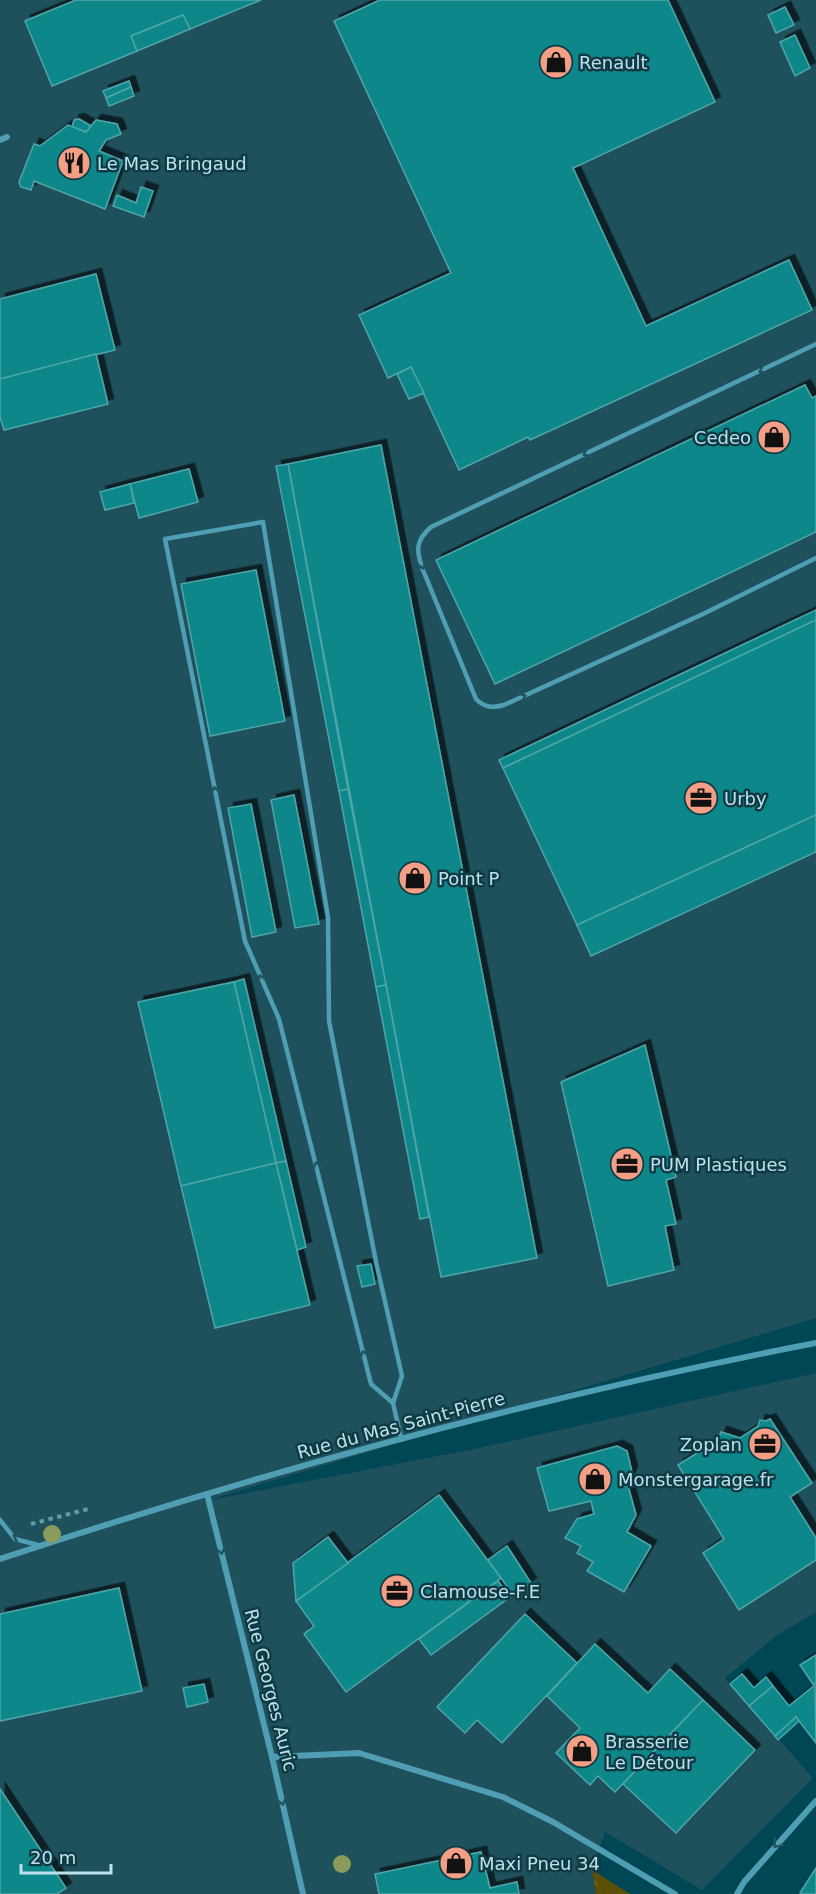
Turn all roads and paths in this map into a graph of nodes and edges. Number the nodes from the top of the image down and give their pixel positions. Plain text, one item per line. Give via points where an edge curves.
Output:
1 (816, 344) edge
2 (816, 558) edge
3 (816, 1343) edge
4 (393, 1403) junction
5 (401, 1438) junction
6 (207, 1494) junction
7 (0, 1520) edge
8 (41, 1546) junction
9 (0, 1559) edge
10 (272, 1757) junction
11 (816, 1801) edge
12 (303, 1894) edge
13 (675, 1894) edge
14 (737, 1894) edge

1 -> 2 lane via 431,527 419,540 418,549 476,699 495,707
3 - 5 street, Rue du Mas Saint-Pierre
4 -> 4 lane via 371,1384 279,1019 244,941 165,539 263,522 328,917 329,1021 402,1376
4 - 5 lane
5 - 6 street, Rue du Mas Saint-Pierre
6 - 8 street, Rue du Mas Saint-Pierre
6 -> 10 street, Rue Georges Auric
8 -> 7 lane via 15,1539
8 - 9 street, Rue du Mas Saint-Pierre
10 -> 12 street, Rue Georges Auric
10 - 13 street via 359,1753 502,1797 553,1822
11 -> 14 street

